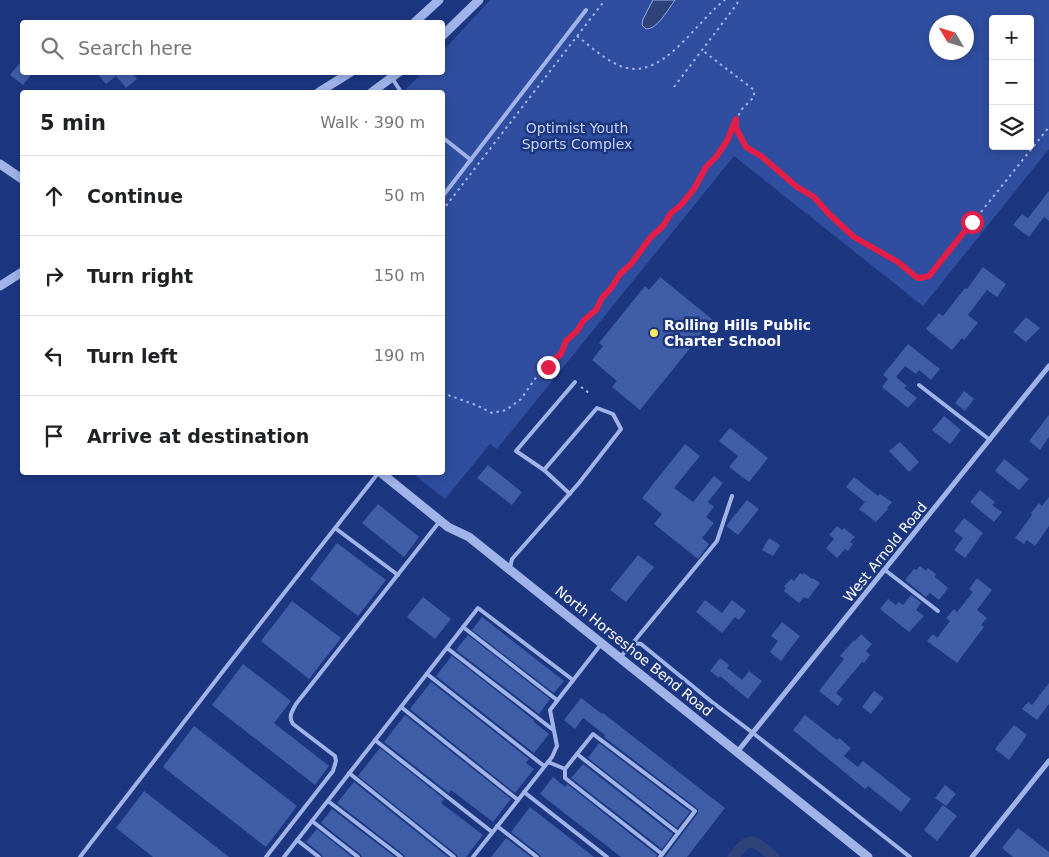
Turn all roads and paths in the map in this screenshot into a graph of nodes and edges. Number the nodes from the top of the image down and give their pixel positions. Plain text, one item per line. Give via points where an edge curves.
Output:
1 (439, 0) edge
2 (479, 0) edge
3 (605, 0) edge
4 (725, 0) edge
5 (738, 0) edge
6 (586, 10) dead end
7 (417, 20) edge
8 (445, 33) edge
9 (577, 36) junction
10 (702, 50) junction
11 (346, 75) edge
12 (395, 75) edge
13 (674, 87) dead end
14 (321, 90) edge
15 (375, 90) edge
16 (400, 90) edge
17 (736, 119) junction
18 (1049, 127) edge
19 (445, 139) edge
20 (471, 160) junction
21 (0, 164) edge
22 (20, 178) edge
23 (445, 193) edge
24 (445, 207) edge
25 (20, 273) edge
26 (0, 286) edge
27 (1049, 366) edge
28 (575, 382) joint
29 (919, 385) dead end
30 (445, 393) edge
31 (589, 393) dead end
32 (990, 440) junction
33 (544, 470) junction
34 (378, 475) edge
35 (384, 475) edge
36 (570, 494) junction
37 (732, 496) dead end
38 (440, 521) junction
39 (335, 528) junction
40 (510, 570) junction
41 (885, 570) junction
42 (398, 575) junction
43 (938, 611) dead end
44 (463, 627) junction
45 (602, 643) junction
46 (632, 644) junction
47 (447, 648) junction
48 (620, 658) junction
49 (427, 674) junction
50 (573, 680) junction
51 (557, 700) junction
52 (401, 707) junction
53 (553, 730) junction
54 (753, 733) junction
55 (375, 740) junction
56 (738, 751) junction
57 (577, 754) junction
58 (1049, 761) edge
59 (548, 762) junction
60 (544, 766) junction
61 (565, 769) junction
62 (350, 773) junction
63 (524, 792) junction
64 (518, 800) junction
65 (328, 801) junction
66 (312, 821) junction
67 (497, 826) junction
68 (492, 832) junction
69 (678, 834) junction
70 (297, 840) junction
71 (661, 855) edge
72 (80, 857) edge
73 (266, 857) edge
74 (284, 857) edge
75 (319, 857) edge
76 (358, 857) edge
77 (401, 857) edge
78 (454, 857) edge
79 (473, 857) edge
80 (537, 857) edge
81 (607, 857) edge
82 (868, 857) edge
83 (910, 857) edge
84 (972, 857) edge

1 - 7 street
2 - 8 street
3 - 9 path
4 - 9 path via 654,66 635,69 618,65
5 - 10 path
6 - 20 lane
9 - 24 path
10 - 13 path
10 - 17 path via 754,90 754,97
11 - 14 street
12 - 15 street
12 - 16 lane
17 - 18 path via 736,128 746,147 814,197 854,237 920,278 933,272
17 - 30 path via 727,141 706,167 694,189 620,274 596,310 566,341 561,354 537,376 521,399 506,410 492,413
19 - 20 lane
20 - 23 lane
21 - 22 street
25 - 26 street
27 - 32 street, West Arnold Road
28 - 31 path
28 - 33 lane via 516,451
29 - 32 lane
32 - 41 street, West Arnold Road
33 - 36 lane
33 - 36 lane via 597,408 613,414 621,429
34 - 39 lane
35 - 38 street, North Horseshoe Bend Road
36 - 40 lane via 512,559
37 - 46 lane via 717,541
38 - 40 street, North Horseshoe Bend Road via 468,537
38 - 42 lane
39 - 42 lane
39 - 72 lane
40 - 45 street, North Horseshoe Bend Road
41 - 43 lane
41 - 54 street, West Arnold Road
42 - 73 lane via 290,714 293,724 335,756 336,761 333,771
44 - 47 lane
44 - 50 lane via 478,608
44 - 51 lane
45 - 48 street, North Horseshoe Bend Road
45 - 50 lane
46 - 48 lane
46 - 54 lane via 641,644
47 - 49 lane
47 - 53 lane
48 - 56 street, North Horseshoe Bend Road
49 - 52 lane
49 - 60 lane
50 - 51 lane
51 - 53 lane via 550,710
52 - 55 lane
52 - 64 lane
53 - 59 lane via 557,746
54 - 56 street, West Arnold Road
54 - 83 lane
55 - 62 lane
55 - 68 lane
56 - 82 street, North Horseshoe Bend Road
57 - 61 lane
57 - 69 lane
57 - 69 lane via 593,734 695,811
58 - 84 street
59 - 60 lane
59 - 61 lane
60 - 63 lane
61 - 71 lane via 565,778
62 - 65 lane
62 - 78 lane
63 - 64 lane
63 - 81 lane
64 - 67 lane
65 - 66 lane
65 - 77 lane
66 - 70 lane
66 - 76 lane
67 - 68 lane
67 - 80 lane
68 - 79 lane
69 - 71 lane
70 - 74 lane
70 - 75 lane

